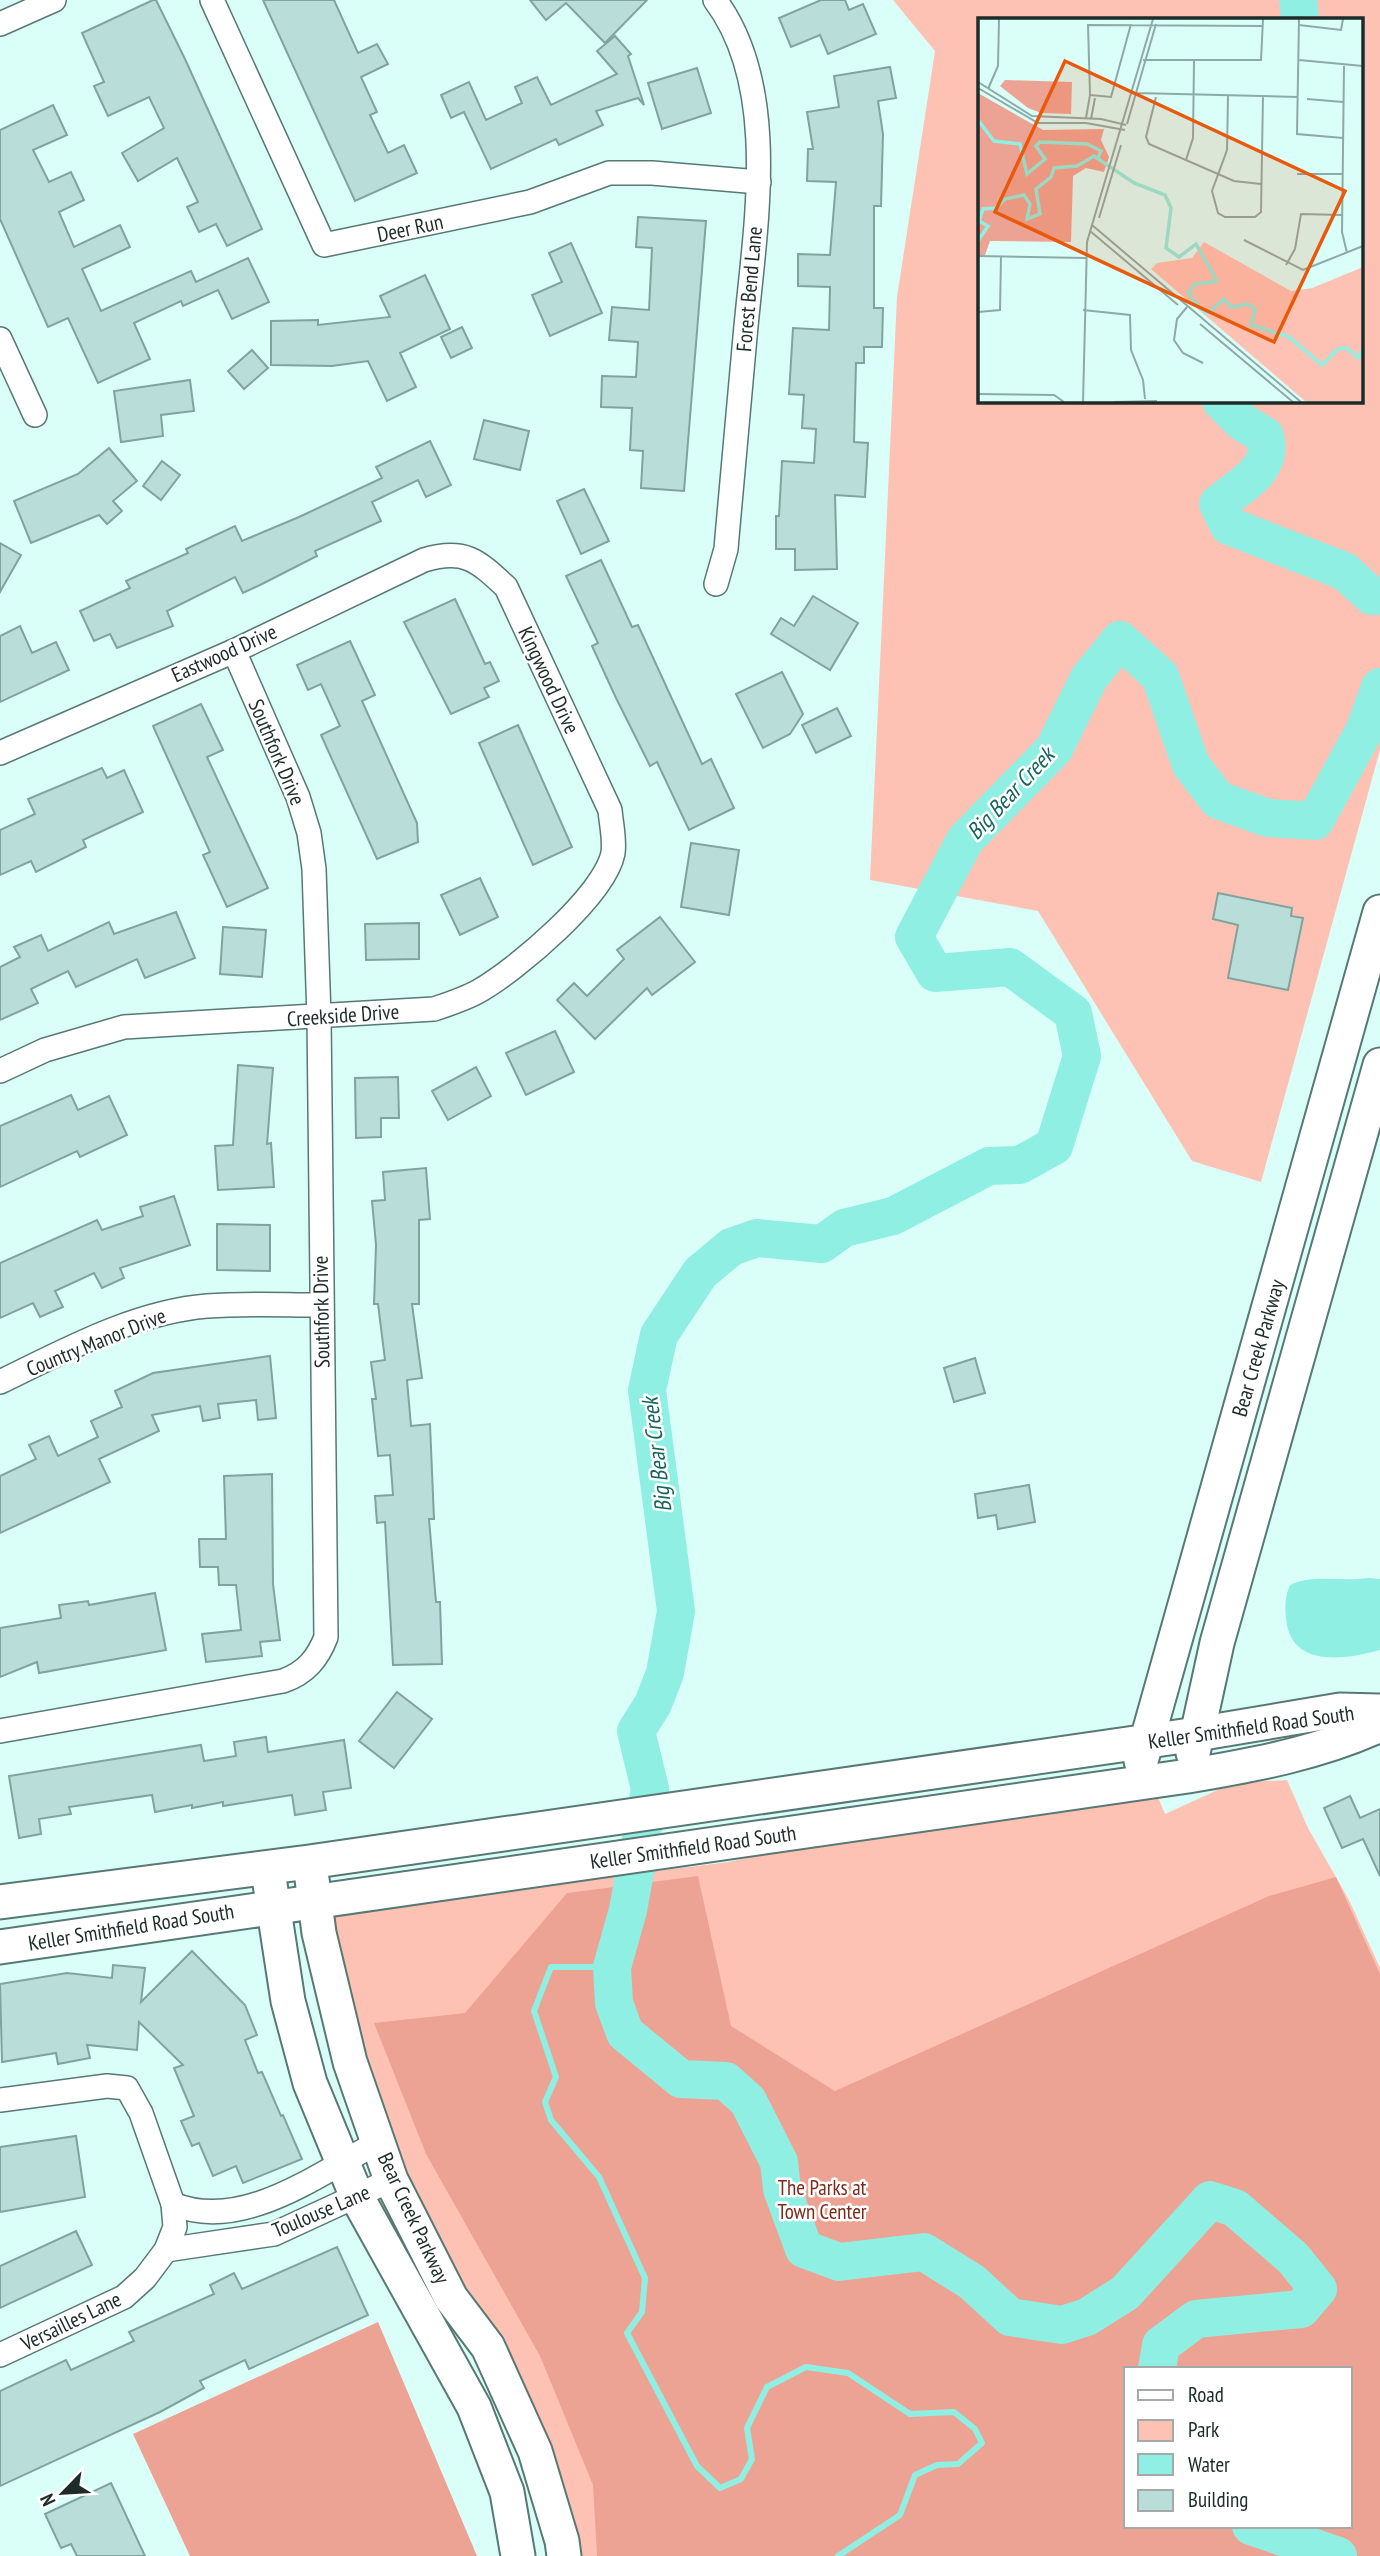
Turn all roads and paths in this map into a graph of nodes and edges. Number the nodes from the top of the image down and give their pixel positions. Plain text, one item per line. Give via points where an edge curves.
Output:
1 (54, 0) edge
2 (212, 0) edge
3 (715, 0) edge
4 (0, 24) edge
5 (759, 182) junction
6 (0, 339) edge
7 (35, 415) dead end
8 (449, 553) joint
9 (716, 584) dead end
10 (234, 651) junction
11 (0, 753) edge
12 (613, 838) joint
13 (1380, 912) edge
14 (319, 1017) junction
15 (0, 1071) edge
16 (1335, 1073) junction
17 (1377, 1075) edge
18 (1291, 1233) junction
19 (1331, 1243) junction
20 (321, 1305) junction
21 (0, 1382) edge
22 (1230, 1447) junction
23 (1270, 1457) junction
24 (1380, 1711) edge
25 (1380, 1725) edge
26 (0, 1731) edge
27 (1197, 1734) junction
28 (1147, 1742) junction
29 (1188, 1776) junction
30 (1135, 1784) junction
31 (309, 1862) junction
32 (268, 1868) junction
33 (314, 1899) junction
34 (0, 1902) edge
35 (273, 1906) junction
36 (0, 1947) edge
37 (0, 2100) edge
38 (379, 2141) junction
39 (341, 2161) junction
40 (391, 2180) junction
41 (357, 2197) junction
42 (173, 2204) junction
43 (166, 2250) junction
44 (0, 2355) edge
45 (518, 2556) edge
46 (564, 2556) edge

1 - 4 street
2 - 5 street, Deer Run via 324,245 530,202 609,173
3 - 5 street, Forest Bend Lane via 749,71
5 - 9 street, Forest Bend Lane via 726,549
6 - 7 street
8 - 10 street, Eastwood Drive via 424,560
8 - 12 street, Kingwood Drive via 478,563 506,587 610,810
10 - 11 street, Eastwood Drive
10 - 14 street, Southfork Drive via 298,797 309,833
12 - 14 street, Creekside Drive via 604,876 583,902 536,950 481,990 433,1009
13 - 16 main road, Bear Creek Parkway
14 - 15 street, Creekside Drive via 124,1027 45,1050
14 - 20 street, Southfork Drive
16 - 17 main road
16 - 18 main road, Bear Creek Parkway
17 - 19 main road, Bear Creek Parkway
18 - 19 main road
18 - 22 main road, Bear Creek Parkway
19 - 23 main road, Bear Creek Parkway
20 - 21 street, Country Manor Drive via 207,1306 171,1312 59,1353
20 - 26 street, Southfork Drive via 326,1637 319,1655 295,1677 283,1681
22 - 23 main road
22 - 28 main road, Bear Creek Parkway
23 - 27 main road, Bear Creek Parkway via 1217,1643
24 - 27 main road, Keller Smithfield Road South via 1340,1710
25 - 29 main road, Keller Smithfield Road South via 1348,1740
27 - 28 main road, Keller Smithfield Road South
27 - 29 main road, Bear Creek Parkway
28 - 30 main road, Bear Creek Parkway
28 - 31 main road, Keller Smithfield Road South
29 - 30 main road, Keller Smithfield Road South
30 - 33 main road, Keller Smithfield Road South
31 - 32 main road, Keller Smithfield Road South
31 - 33 main road, Bear Creek Parkway
32 - 34 main road, Keller Smithfield Road South
32 - 35 main road, Bear Creek Parkway
33 - 35 main road, Keller Smithfield Road South
33 - 38 main road, Bear Creek Parkway via 350,2062
35 - 36 main road, Keller Smithfield Road South
35 - 39 main road, Bear Creek Parkway via 288,2001 310,2083
37 - 42 street via 107,2086 127,2088 141,2113
38 - 39 street, Toulouse Lane
38 - 40 main road, Bear Creek Parkway
39 - 41 main road, Bear Creek Parkway
39 - 42 street, Toulouse Lane via 244,2208 212,2213
40 - 41 street, Toulouse Lane
40 - 46 main road, Bear Creek Parkway via 452,2298 499,2370 535,2451
41 - 43 street, Toulouse Lane via 274,2234
41 - 45 main road, Bear Creek Parkway via 474,2407 507,2492
42 - 43 street via 175,2227
43 - 44 street, Versailles Lane via 124,2298

